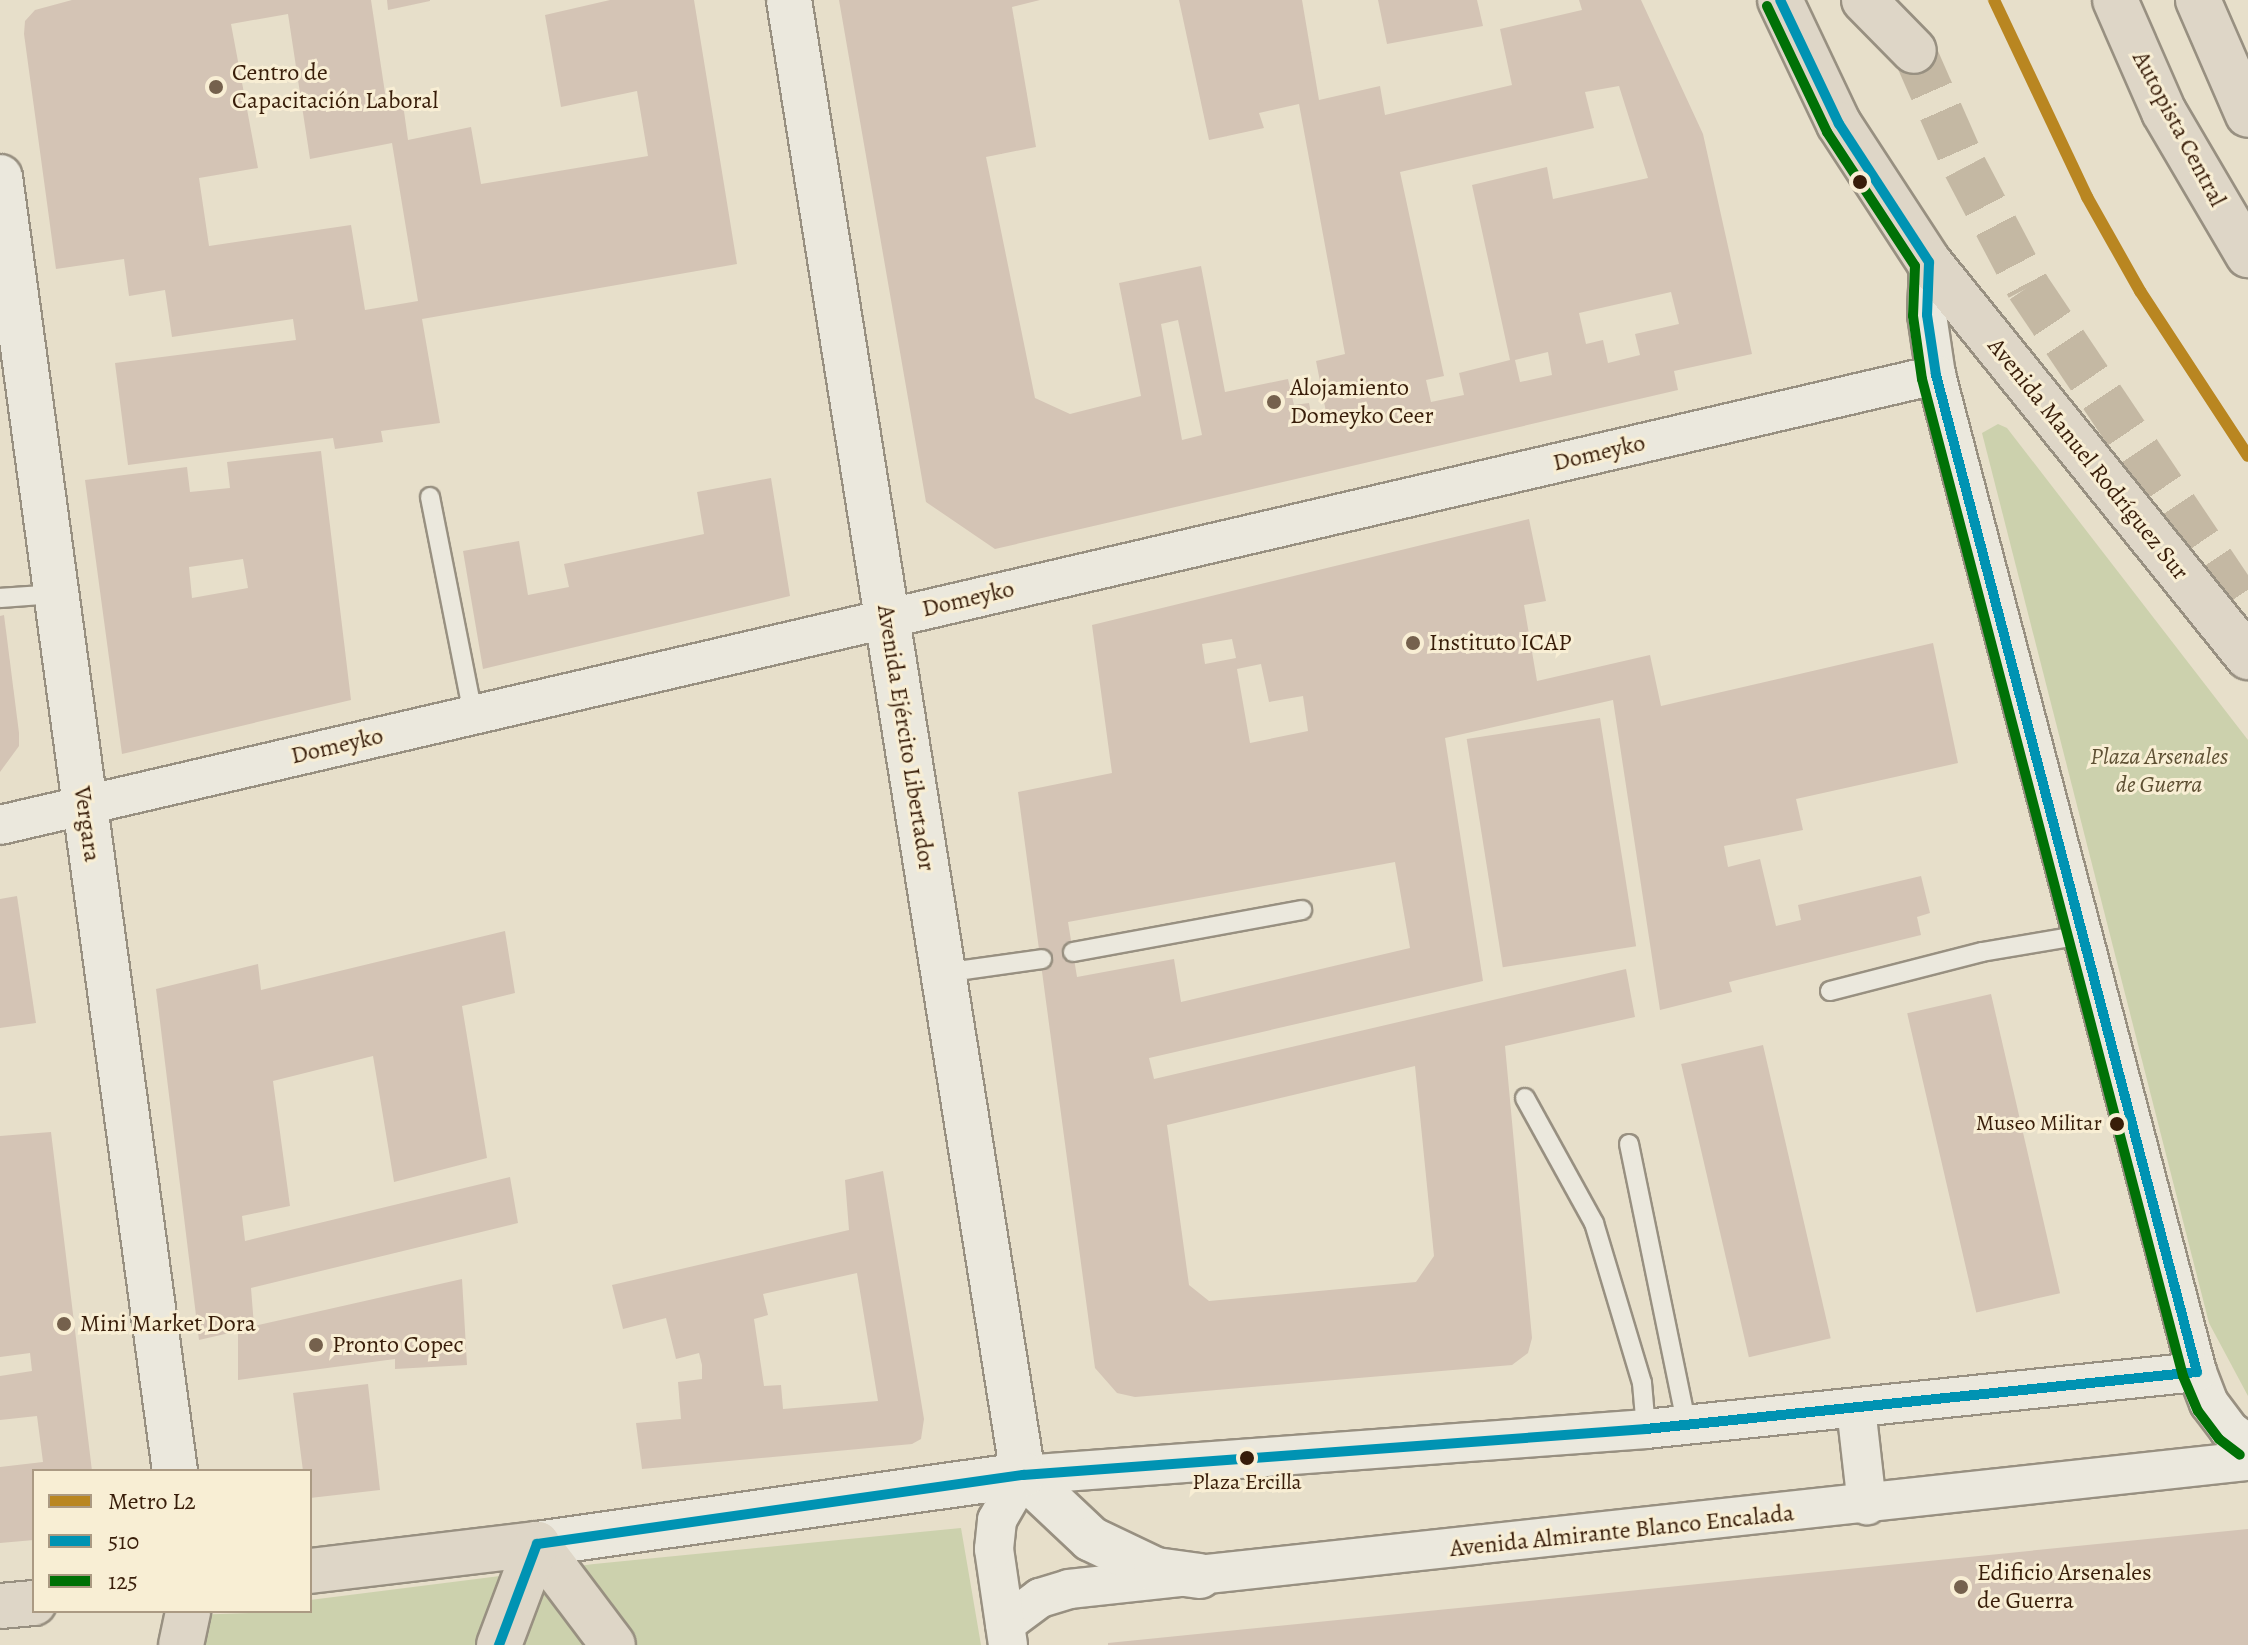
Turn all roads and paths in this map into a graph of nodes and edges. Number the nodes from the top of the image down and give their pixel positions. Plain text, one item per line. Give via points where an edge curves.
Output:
1 (789, 0) edge
2 (1780, 0) edge
3 (1864, 0) edge
4 (1896, 0) edge
5 (2115, 0) edge
6 (2198, 0) edge
7 (2248, 115) edge
8 (0, 177) edge
9 (2248, 255) edge
10 (1929, 262) junction
11 (1936, 375) junction
12 (430, 497) dead end
13 (56, 594) junction
14 (0, 598) edge
15 (887, 618) junction
16 (2248, 657) edge
17 (473, 714) junction
18 (85, 804) junction
19 (0, 825) edge
20 (1302, 910) dead end
21 (2082, 935) junction
22 (1073, 952) dead end
23 (1042, 959) dead end
24 (943, 973) junction
25 (1830, 991) dead end
26 (1525, 1098) dead end
27 (1629, 1144) dead end
28 (2197, 1372) junction
29 (1856, 1408) junction
30 (1687, 1426) junction
31 (1646, 1429) junction
32 (2248, 1444) edge
33 (2248, 1461) edge
34 (175, 1469) edge
35 (1023, 1475) junction
36 (1867, 1505) junction
37 (537, 1544) junction
38 (312, 1571) edge
39 (1200, 1576) junction
40 (32, 1603) edge
41 (0, 1606) edge
42 (188, 1613) edge
43 (1006, 1634) edge
44 (181, 1645) edge
45 (499, 1645) edge
46 (613, 1645) edge

1 - 15 street, Avenida Ejército Libertador
2 - 10 main road, Avenida Manuel Rodríguez Sur via 1839,124
3 - 4 main road via 1914,51
5 - 9 main road, Autopista Central via 2164,112
6 - 7 main road
8 - 13 street, Vergara
10 - 11 street via 1927,315
10 - 16 main road, Avenida Manuel Rodríguez Sur
11 - 15 street, Domeyko
11 - 21 street
12 - 17 lane
13 - 14 lane
13 - 18 street, Vergara
15 - 17 street, Domeyko
15 - 24 street, Avenida Ejército Libertador
17 - 18 street, Domeyko
18 - 19 street, Domeyko
18 - 34 street, Vergara
20 - 22 lane
21 - 25 lane via 1982,952
21 - 28 street
23 - 24 lane
24 - 35 street, Avenida Ejército Libertador
26 - 31 lane via 1594,1223 1642,1383
27 - 30 lane
28 - 29 street
28 - 32 street via 2209,1403 2229,1430
29 - 30 street
29 - 36 street
30 - 31 street
31 - 35 street
33 - 36 street, Avenida Almirante Blanco Encalada
35 - 37 street
35 - 39 street via 1091,1539 1156,1570
35 - 43 street via 997,1520 994,1549
36 - 39 street, Avenida Almirante Blanco Encalada
37 - 38 main road
37 - 45 main road
37 - 46 main road
39 - 43 street, Avenida Almirante Blanco Encalada via 1069,1589 1040,1598
40 - 41 main road
42 - 44 main road

